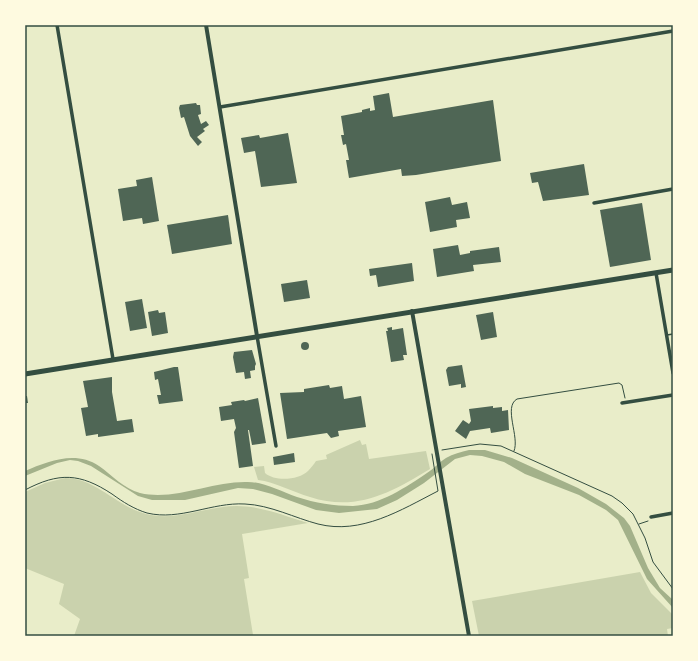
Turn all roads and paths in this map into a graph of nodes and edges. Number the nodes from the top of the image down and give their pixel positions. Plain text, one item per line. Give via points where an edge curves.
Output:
1 (57, 25) edge
2 (206, 25) edge
3 (673, 30) edge
4 (220, 107) junction
5 (673, 189) edge
6 (594, 203) dead end
7 (673, 270) edge
8 (656, 273) junction
9 (412, 311) junction
10 (673, 334) edge
11 (666, 335) junction
12 (257, 336) junction
13 (113, 359) junction
14 (673, 373) edge
15 (25, 374) edge
16 (673, 394) edge
17 (624, 403) joint
18 (276, 446) dead end
19 (514, 451) junction
20 (437, 452) junction
21 (25, 490) edge
22 (673, 514) edge
23 (651, 517) joint
24 (639, 524) junction
25 (673, 589) edge
26 (469, 636) edge

1 - 13 street
2 - 4 street
3 - 4 street
4 - 12 street
5 - 6 street
7 - 8 main road
8 - 9 main road
8 - 11 street
9 - 12 main road
9 - 20 street
10 - 11 lane
11 - 14 street
12 - 13 main road
12 - 18 street
13 - 15 main road
16 - 17 street
17 - 19 path via 622,385 619,382 517,399 511,407 516,444
19 - 20 path via 500,446 480,444
19 - 24 path via 612,496 628,509
20 - 21 path via 431,455 438,491 386,517 354,526 319,524 246,504 176,514 148,513 95,484 69,476 48,480
20 - 26 street
22 - 23 street
23 - 24 path
24 - 25 path via 653,562

